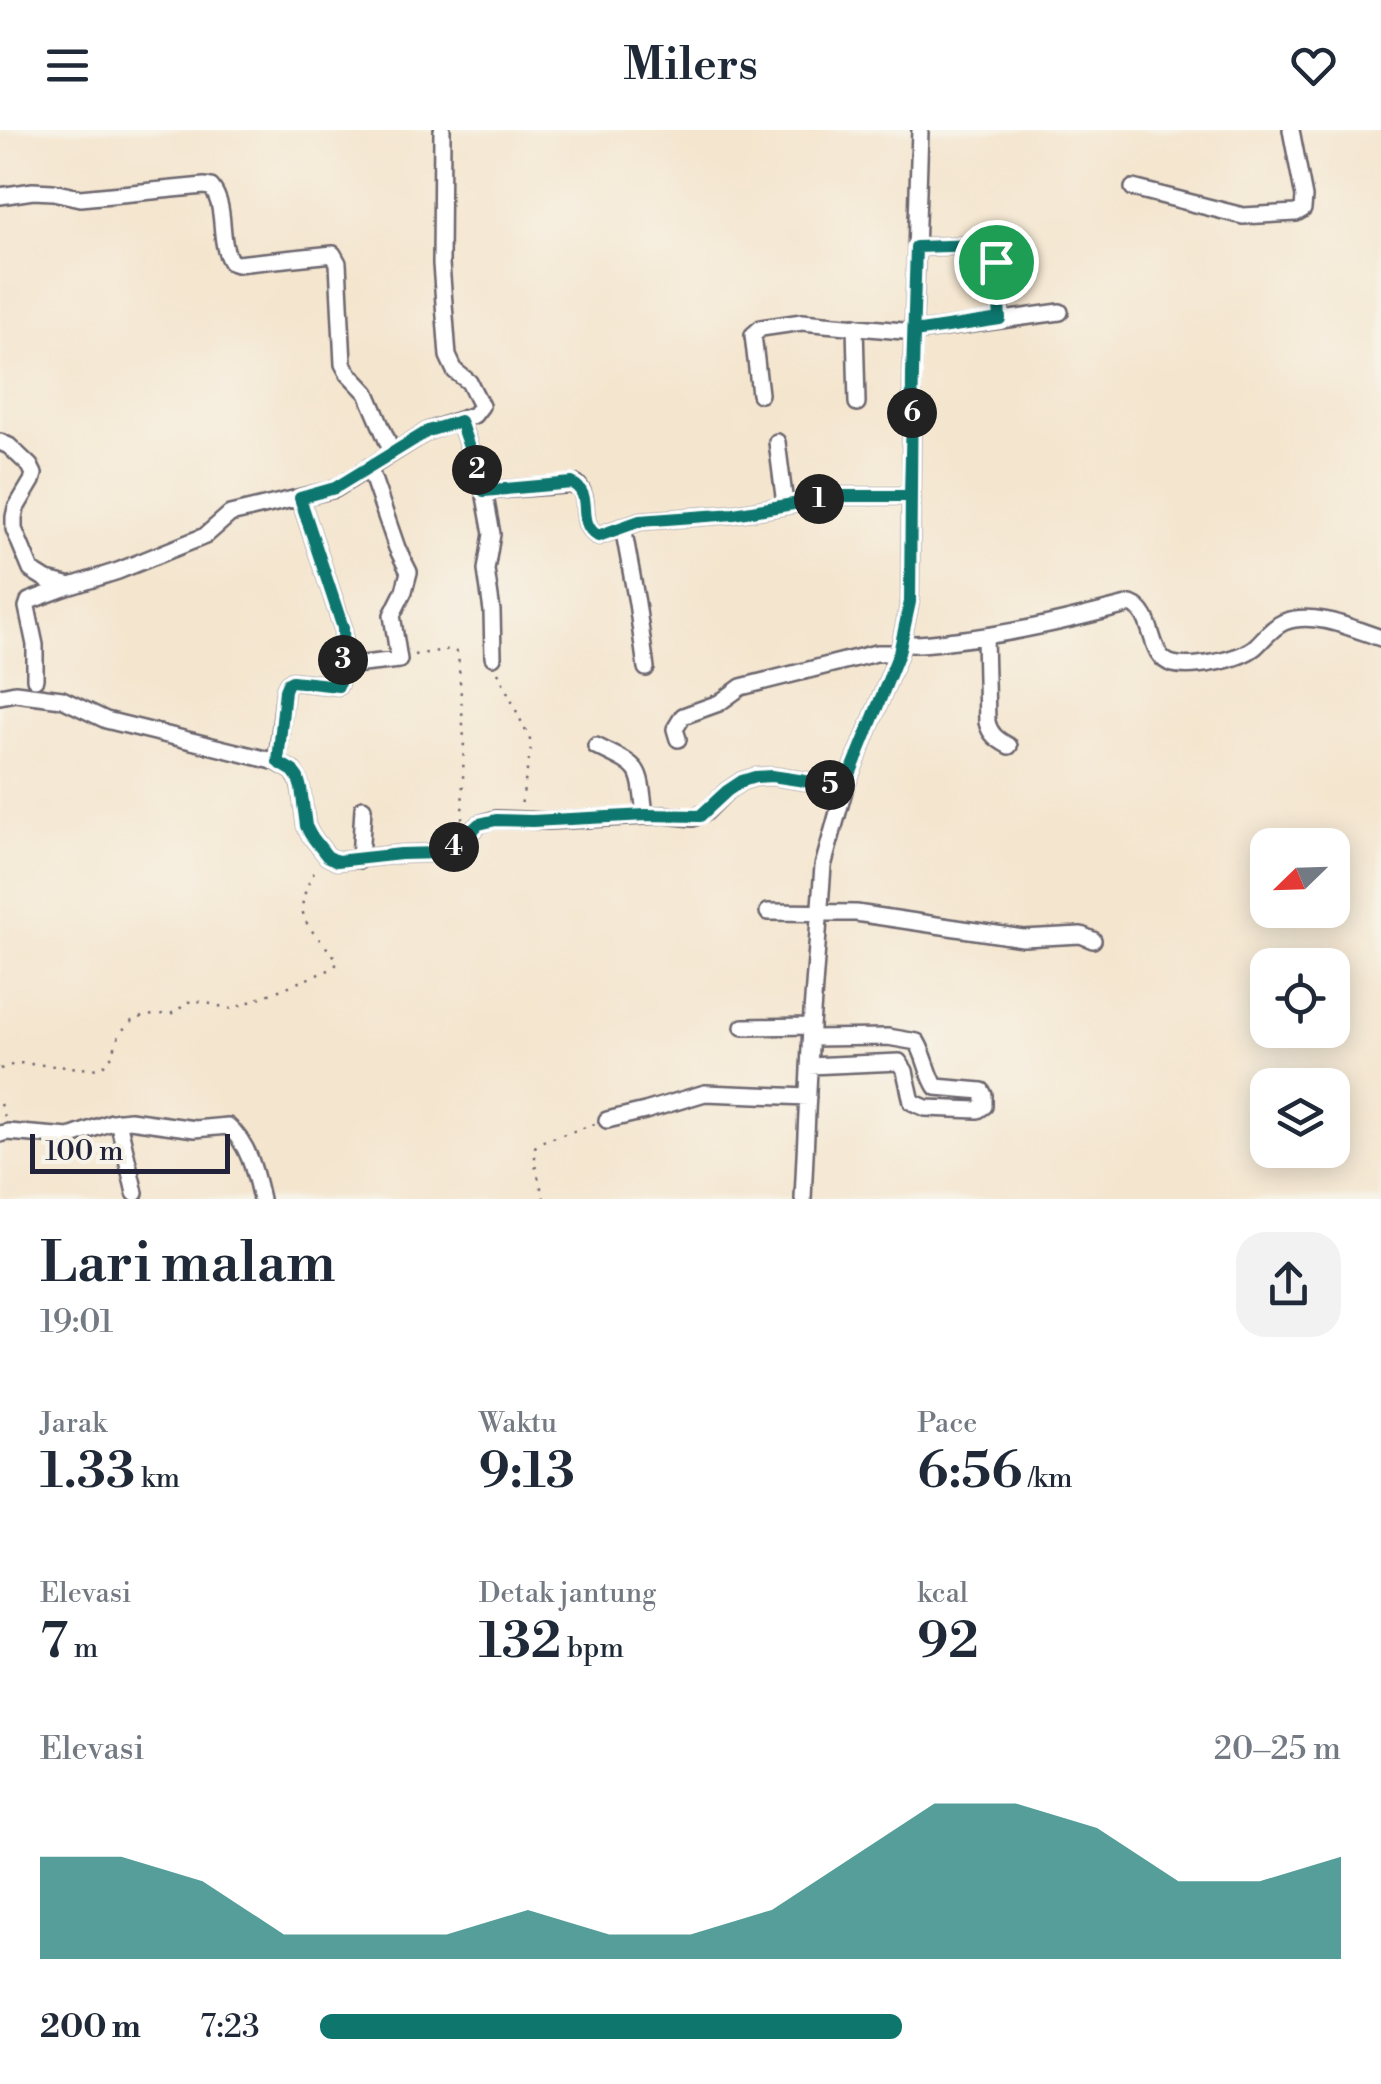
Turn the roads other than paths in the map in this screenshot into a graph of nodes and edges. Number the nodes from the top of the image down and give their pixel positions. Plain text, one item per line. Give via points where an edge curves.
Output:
1 (442, 130) edge
2 (920, 130) edge
3 (1291, 130) edge
4 (1134, 188) dead end
5 (0, 196) edge
6 (916, 247) junction
7 (1060, 312) dead end
8 (1000, 319) junction
9 (855, 326) junction
10 (914, 332) junction
11 (760, 394) dead end
12 (857, 403) dead end
13 (460, 421) junction
14 (0, 442) edge
15 (777, 442) dead end
16 (392, 452) junction
17 (369, 467) junction
18 (484, 491) junction
19 (910, 496) junction
20 (300, 498) junction
21 (786, 504) junction
22 (623, 527) junction
23 (71, 586) junction
24 (986, 636) junction
25 (1381, 638) edge
26 (901, 648) junction
27 (493, 657) road end
28 (344, 666) junction
29 (646, 668) dead end
30 (35, 679) dead end
31 (0, 696) edge
32 (678, 739) dead end
33 (596, 746) dead end
34 (1008, 746) dead end
35 (278, 762) junction
36 (845, 787) junction
37 (363, 808) dead end
38 (646, 815) junction
39 (360, 860) junction
40 (768, 912) dead end
41 (820, 913) junction
42 (1093, 940) dead end
43 (743, 1026) dead end
44 (811, 1032) junction
45 (809, 1066) junction
46 (942, 1088) junction
47 (808, 1098) junction
48 (942, 1108) junction
49 (607, 1120) road end
50 (118, 1121) junction
51 (0, 1134) edge
52 (135, 1193) dead end
53 (261, 1199) edge
54 (803, 1199) edge

1 - 13 street via 448,356 481,406
2 - 6 street
3 - 4 street via 1304,197 1296,213 1243,216
5 - 16 street via 32,191 80,198 210,187 231,262 333,254 343,364 367,394
6 - 8 street via 988,249 999,274
6 - 10 street
7 - 8 street
8 - 10 street
9 - 10 street
9 - 11 street via 802,322 757,330
9 - 12 street
10 - 19 street
13 - 16 street
13 - 18 street
14 - 23 street via 34,474 14,518 26,560 39,576
15 - 21 street
16 - 17 street
17 - 20 street via 335,488
17 - 28 street via 409,572 392,615 398,660
18 - 22 street via 577,484 593,533
18 - 27 street via 492,534 486,570
19 - 21 street
19 - 26 street via 910,602
20 - 23 street via 230,514 205,536
20 - 28 street via 343,628
21 - 22 street
22 - 29 street
23 - 30 street via 28,601
24 - 25 street via 1131,604 1145,614 1159,653 1176,664 1236,658 1285,621 1298,619
24 - 26 street
24 - 34 street via 987,722 994,738
26 - 32 street via 741,687 683,716 675,729
26 - 36 street
28 - 35 street via 338,686 288,683
31 - 35 street via 62,699 106,720
33 - 38 street via 633,764
35 - 39 street via 298,778 306,826 327,856
36 - 38 street via 755,777 700,816
36 - 41 street via 824,866
37 - 39 street
38 - 39 street via 486,821 447,851
40 - 41 street
41 - 42 street
41 - 44 street
43 - 44 street
44 - 45 street
44 - 46 street via 917,1042 929,1076
45 - 47 street
45 - 48 street via 899,1062 912,1102
46 - 48 street
46 - 48 street via 982,1091 984,1106
47 - 49 street via 706,1093
47 - 54 street
50 - 51 street via 70,1137
50 - 52 street
50 - 53 street via 231,1127 249,1157

